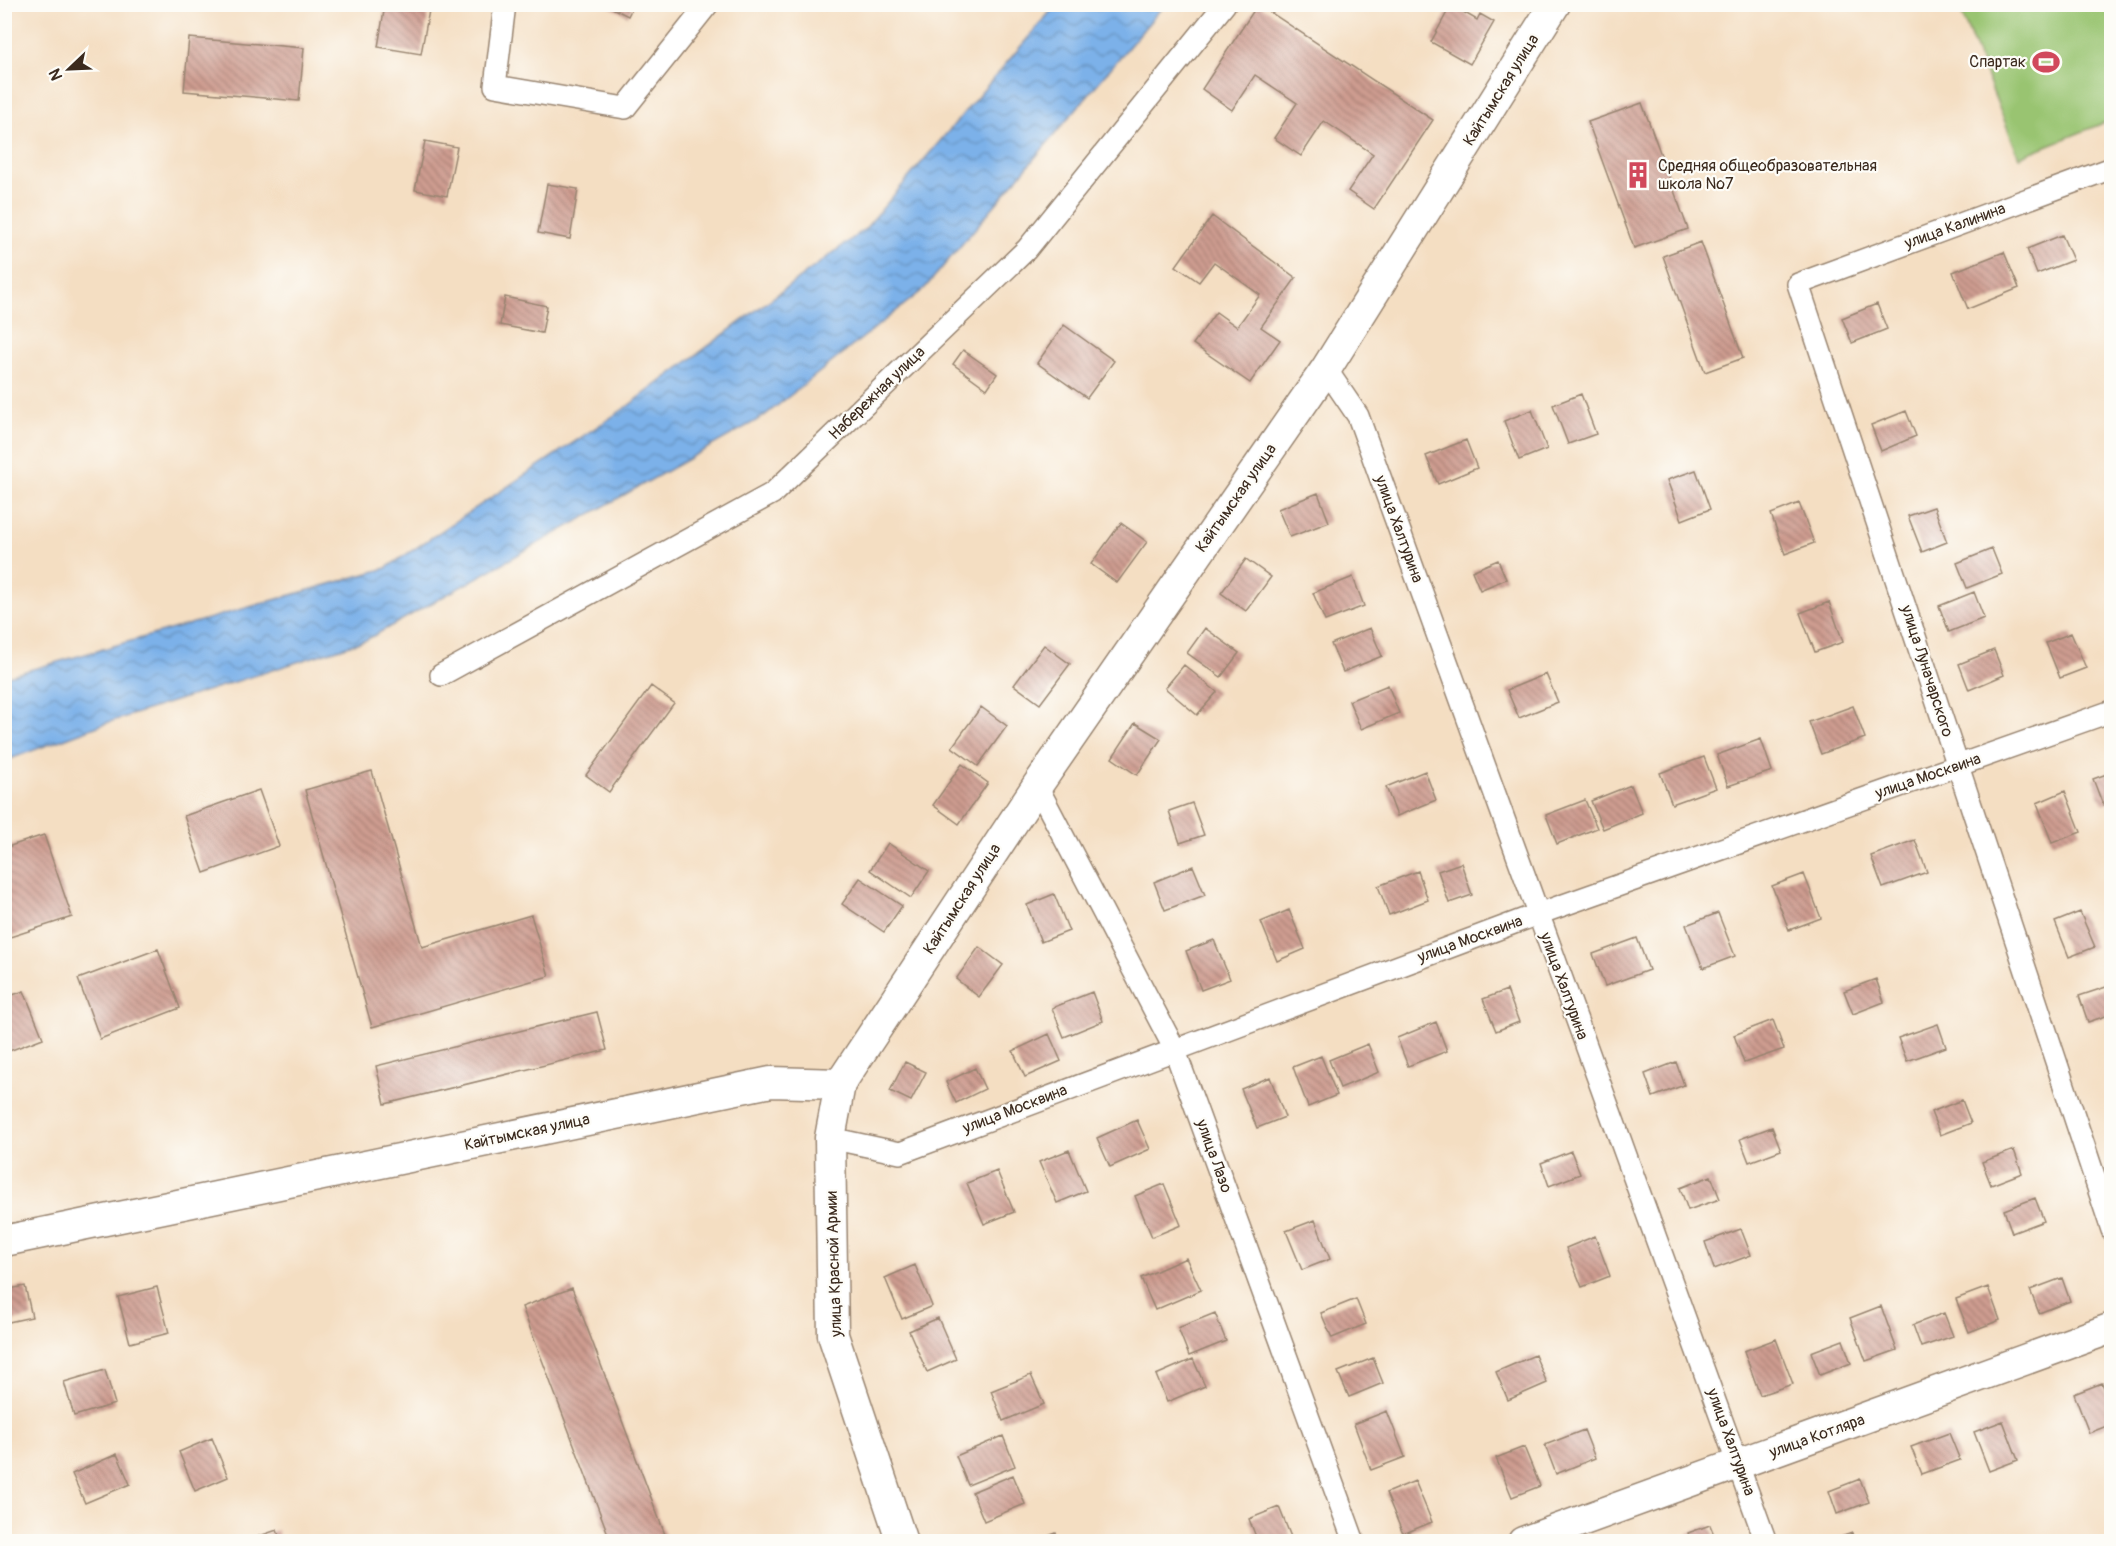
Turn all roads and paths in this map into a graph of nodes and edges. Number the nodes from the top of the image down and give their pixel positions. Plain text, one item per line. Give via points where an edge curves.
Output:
1 (504, 4) edge
2 (708, 4) edge
3 (1225, 4) edge
4 (1555, 4) edge
5 (2112, 168) edge
6 (1798, 284) joint
7 (1326, 369) junction
8 (441, 675) dead end
9 (2112, 711) edge
10 (1958, 765) junction
11 (1037, 786) junction
12 (1538, 914) junction
13 (1174, 1048) junction
14 (840, 1084) junction
15 (830, 1138) junction
16 (2112, 1230) edge
17 (4, 1241) edge
18 (2112, 1328) edge
19 (1739, 1465) junction
20 (902, 1542) edge
21 (1354, 1542) edge
22 (1523, 1542) edge
23 (1766, 1542) edge

1 - 2 street via 495,86 625,108
3 - 8 street, Набережная улица via 1027,249 773,493
4 - 7 street, Кайтымская улица
5 - 6 street, улица Калинина
6 - 10 street, улица Луначарского
7 - 11 street, Кайтымская улица
7 - 12 street, улица Халтурина via 1358,416
9 - 10 street, улица Москвина
10 - 12 street, улица Москвина
10 - 16 street, улица Луначарского
11 - 13 street, улица Лазо
11 - 14 street, Кайтымская улица
12 - 13 street, улица Москвина
12 - 19 street, улица Халтурина
13 - 15 street, улица Москвина via 900,1153
13 - 21 street, улица Лазо
14 - 15 street, улица Красной Армии
14 - 17 street, Кайтымская улица via 771,1082
15 - 20 street, улица Красной Армии via 833,1335
18 - 19 street, улица Котляра
19 - 22 street, улица Котляра
19 - 23 street, улица Халтурина

